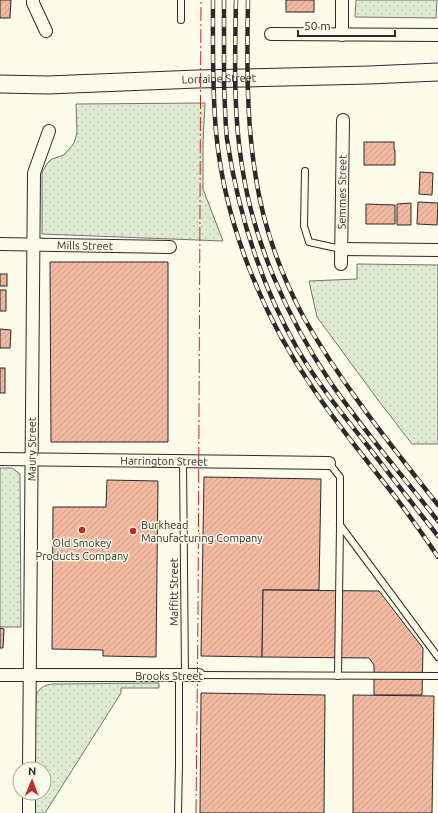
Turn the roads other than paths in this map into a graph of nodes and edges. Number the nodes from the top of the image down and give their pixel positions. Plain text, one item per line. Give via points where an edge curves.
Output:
1 (33, 0) edge
2 (181, 0) edge
3 (342, 0) edge
4 (181, 20) dead end
5 (46, 31) dead end
6 (271, 34) dead end
7 (342, 35) junction
8 (438, 36) edge
9 (438, 72) edge
10 (0, 84) edge
11 (343, 120) dead end
12 (50, 131) dead end
13 (305, 171) dead end
14 (0, 244) edge
15 (34, 244) junction
16 (170, 247) dead end
17 (341, 249) junction
18 (438, 250) edge
19 (341, 264) dead end
20 (0, 459) edge
21 (32, 459) junction
22 (184, 461) junction
23 (329, 463) joint
24 (340, 525) junction
25 (438, 657) edge
26 (0, 675) edge
27 (30, 675) junction
28 (182, 676) junction
29 (199, 676) joint
30 (338, 676) junction
31 (438, 676) edge
32 (29, 761) edge
33 (29, 801) edge
34 (28, 813) edge
35 (178, 813) edge

1 - 5 street
2 - 4 lane
3 - 7 street
6 - 7 street
7 - 8 street
9 - 10 main road, Lorraine Street via 48,85
11 - 17 street, Semmes Street
12 - 15 street, Maury Street via 34,173
13 - 17 lane via 304,226 309,242
14 - 15 street, Mills Street
15 - 16 street, Mills Street
15 - 21 street, Maury Street
17 - 18 street
17 - 19 street, Semmes Street
20 - 21 street, Harrington Street
21 - 22 street, Harrington Street
21 - 27 street, Maury Street
22 - 23 street, Harrington Street
22 - 28 lane, Maffitt Street
23 - 24 lane via 340,477
24 - 25 lane
24 - 30 lane
26 - 27 street, Brooks Street
27 - 28 street, Brooks Street
27 - 32 street, Maury Street
28 - 29 street, Brooks Street
28 - 35 lane, Maffitt Street
29 - 30 lane, Brooks Street
30 - 31 lane, Brooks Street
33 - 34 street

